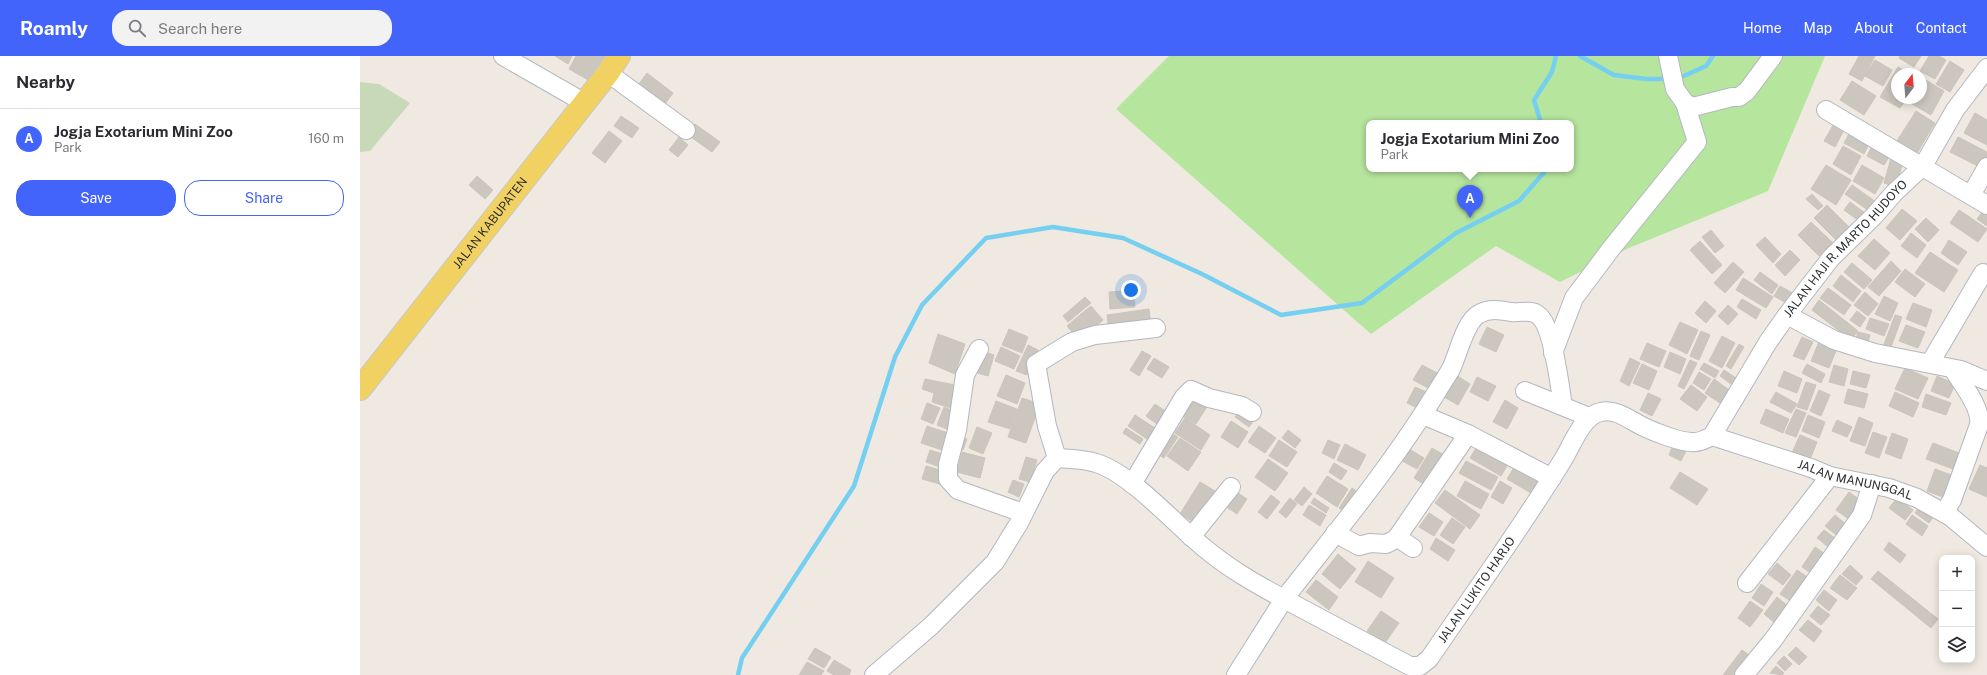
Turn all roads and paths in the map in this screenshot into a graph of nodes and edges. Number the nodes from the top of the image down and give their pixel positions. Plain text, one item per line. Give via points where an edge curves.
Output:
1 (503, 56) edge
2 (1773, 56) edge
3 (1669, 60) edge
4 (613, 64) edge
5 (1987, 68) edge
6 (1680, 96) junction
7 (584, 102) junction
8 (1826, 110) dead end
9 (686, 130) dead end
10 (1923, 166) junction
11 (1987, 167) edge
12 (1971, 195) junction
13 (1987, 205) edge
14 (1983, 273) dead end
15 (1787, 315) junction
16 (1156, 328) dead end
17 (978, 349) dead end
18 (1553, 353) junction
19 (1930, 363) junction
20 (1953, 369) junction
21 (1987, 381) edge
22 (360, 389) edge
23 (1525, 391) dead end
24 (1563, 406) junction
25 (1252, 412) dead end
26 (1422, 415) junction
27 (1589, 417) junction
28 (1468, 434) junction
29 (1712, 436) junction
30 (1057, 458) junction
31 (1830, 476) junction
32 (1552, 478) junction
33 (1132, 484) junction
34 (1872, 484) junction
35 (1231, 487) dead end
36 (1023, 513) junction
37 (1944, 514) junction
38 (1336, 533) junction
39 (1191, 537) junction
40 (1396, 539) junction
41 (1987, 547) edge
42 (1413, 548) dead end
43 (1747, 583) dead end
44 (1284, 599) junction
45 (874, 675) edge
46 (1236, 675) edge
47 (1744, 675) edge

1 - 7 street
2 - 6 street via 1747,91 1739,97 1693,107
3 - 6 street
4 - 7 main road, JALAN KABUPATEN
4 - 9 street
5 - 10 street, JALAN HAJI R. MARTO HUDOYO via 1955,110
6 - 18 street via 1697,142 1574,298
7 - 22 main road, JALAN KABUPATEN
8 - 10 street
10 - 12 street
10 - 15 street, JALAN HAJI R. MARTO HUDOYO via 1894,192 1874,216 1831,258
11 - 12 street
12 - 13 street
14 - 19 street
15 - 19 street via 1834,340 1875,353
15 - 29 street, JALAN HAJI R. MARTO HUDOYO
16 - 30 street via 1095,335 1072,342 1036,364 1047,426
17 - 36 street via 964,380 957,430 948,464 948,479 958,490
18 - 24 street via 1559,374
18 - 26 street via 1548,328 1536,313 1495,310 1478,314 1468,325 1450,370
19 - 20 street
20 - 21 street
20 - 37 street via 1980,418 1952,500
23 - 24 street
24 - 27 street
25 - 33 street via 1242,406 1209,398 1191,390 1184,397
26 - 28 street
26 - 38 street
27 - 29 street via 1601,412 1612,412 1646,428 1692,442
27 - 32 street, JALAN LUKITO HARJO
28 - 32 street
28 - 40 street
29 - 31 street, JALAN MANUNGGAL
30 - 33 street, JALAN LUKITO HARJO via 1097,463
30 - 36 street via 1045,471
31 - 34 street, JALAN MANUNGGAL
31 - 43 street
32 - 44 street, JALAN LUKITO HARJO via 1429,659 1420,666 1410,666
33 - 39 street, JALAN LUKITO HARJO
34 - 37 street, JALAN MANUNGGAL via 1917,498
34 - 47 street via 1862,515 1773,640
35 - 39 street
36 - 45 street via 995,562 931,626
37 - 41 street, JALAN MANUNGGAL
38 - 40 street via 1359,546 1370,543 1386,544
38 - 44 street
39 - 44 street, JALAN LUKITO HARJO via 1241,576
40 - 42 street
44 - 46 street

